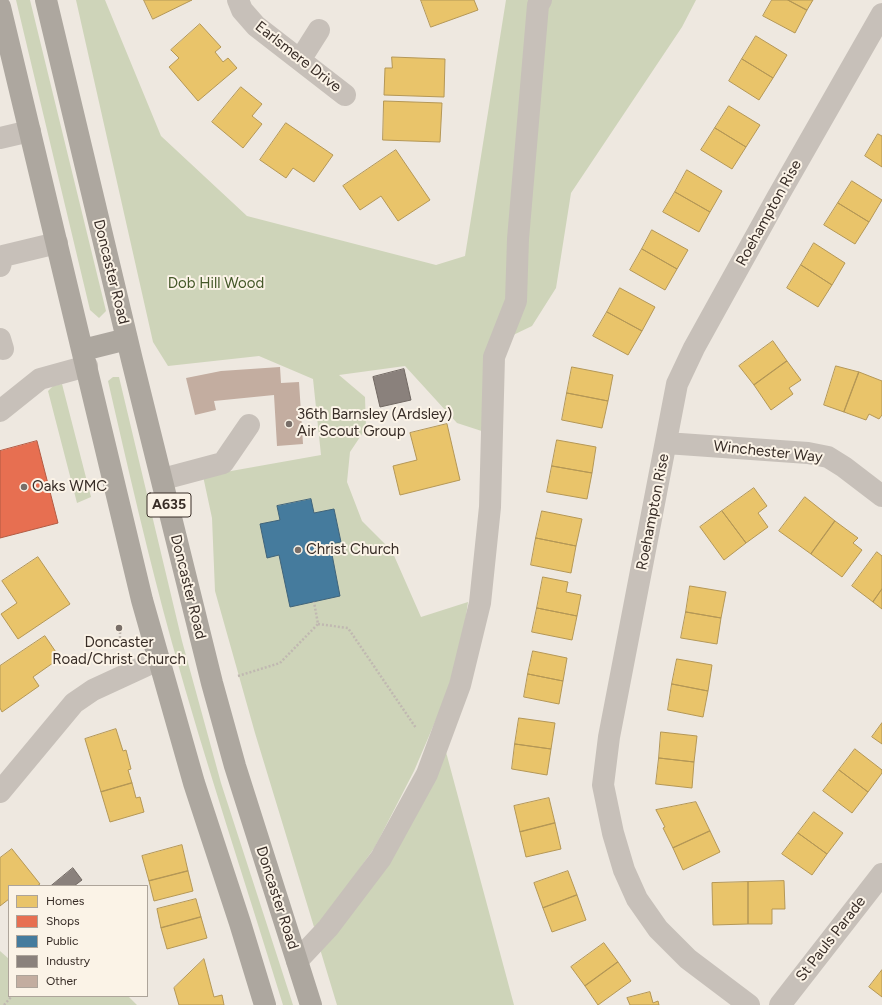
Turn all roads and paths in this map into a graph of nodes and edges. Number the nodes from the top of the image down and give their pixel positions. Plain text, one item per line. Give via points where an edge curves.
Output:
1 (46, 0) edge
2 (238, 0) edge
3 (541, 0) edge
4 (0, 7) edge
5 (882, 14) edge
6 (320, 30) dead end
7 (300, 60) junction
8 (345, 95) dead end
9 (30, 131) junction
10 (0, 138) edge
11 (57, 243) junction
12 (0, 266) edge
13 (127, 339) junction
14 (85, 358) junction
15 (0, 411) edge
16 (249, 425) dead end
17 (666, 443) junction
18 (163, 479) junction
19 (882, 496) edge
20 (314, 602) dead end
21 (318, 624) junction
22 (158, 660) junction
23 (244, 674) dead end
24 (438, 742) junction
25 (0, 792) edge
26 (882, 874) edge
27 (297, 961) junction
28 (11, 997) edge
29 (4, 1005) edge
30 (265, 1005) edge
31 (311, 1005) edge
32 (749, 1005) edge
33 (780, 1005) edge

1 - 13 highway, Doncaster Road / A635
2 - 7 street, Earlsmere Drive via 242,10 256,26
3 - 24 street via 538,4 518,239 516,301 494,357 490,507 480,603 460,685
4 - 9 highway
5 - 17 street, Roehampton Rise via 694,348 677,384
6 - 7 street
7 - 8 street, Earlsmere Drive
9 - 10 street
9 - 11 highway
11 - 12 street via 3,256
11 - 14 highway
13 - 14 highway
13 - 18 highway, Doncaster Road / A635
14 - 15 street via 40,379
14 - 22 highway
16 - 18 street via 224,463
17 - 19 street, Winchester Way via 808,453 828,457
17 - 32 street, Roehampton Rise via 609,737 603,785 624,870 637,899 658,929 688,959
18 - 27 highway, Doncaster Road / A635 via 200,635 235,766
20 - 21 path
21 - 23 path via 280,663
21 - 24 path via 348,628 420,735
22 - 25 street via 93,690 74,703
22 - 30 highway via 194,783
24 - 27 street via 427,774 381,858 328,928
26 - 33 street, St Pauls Parade
27 - 31 highway, Doncaster Road / A635
28 - 29 path

